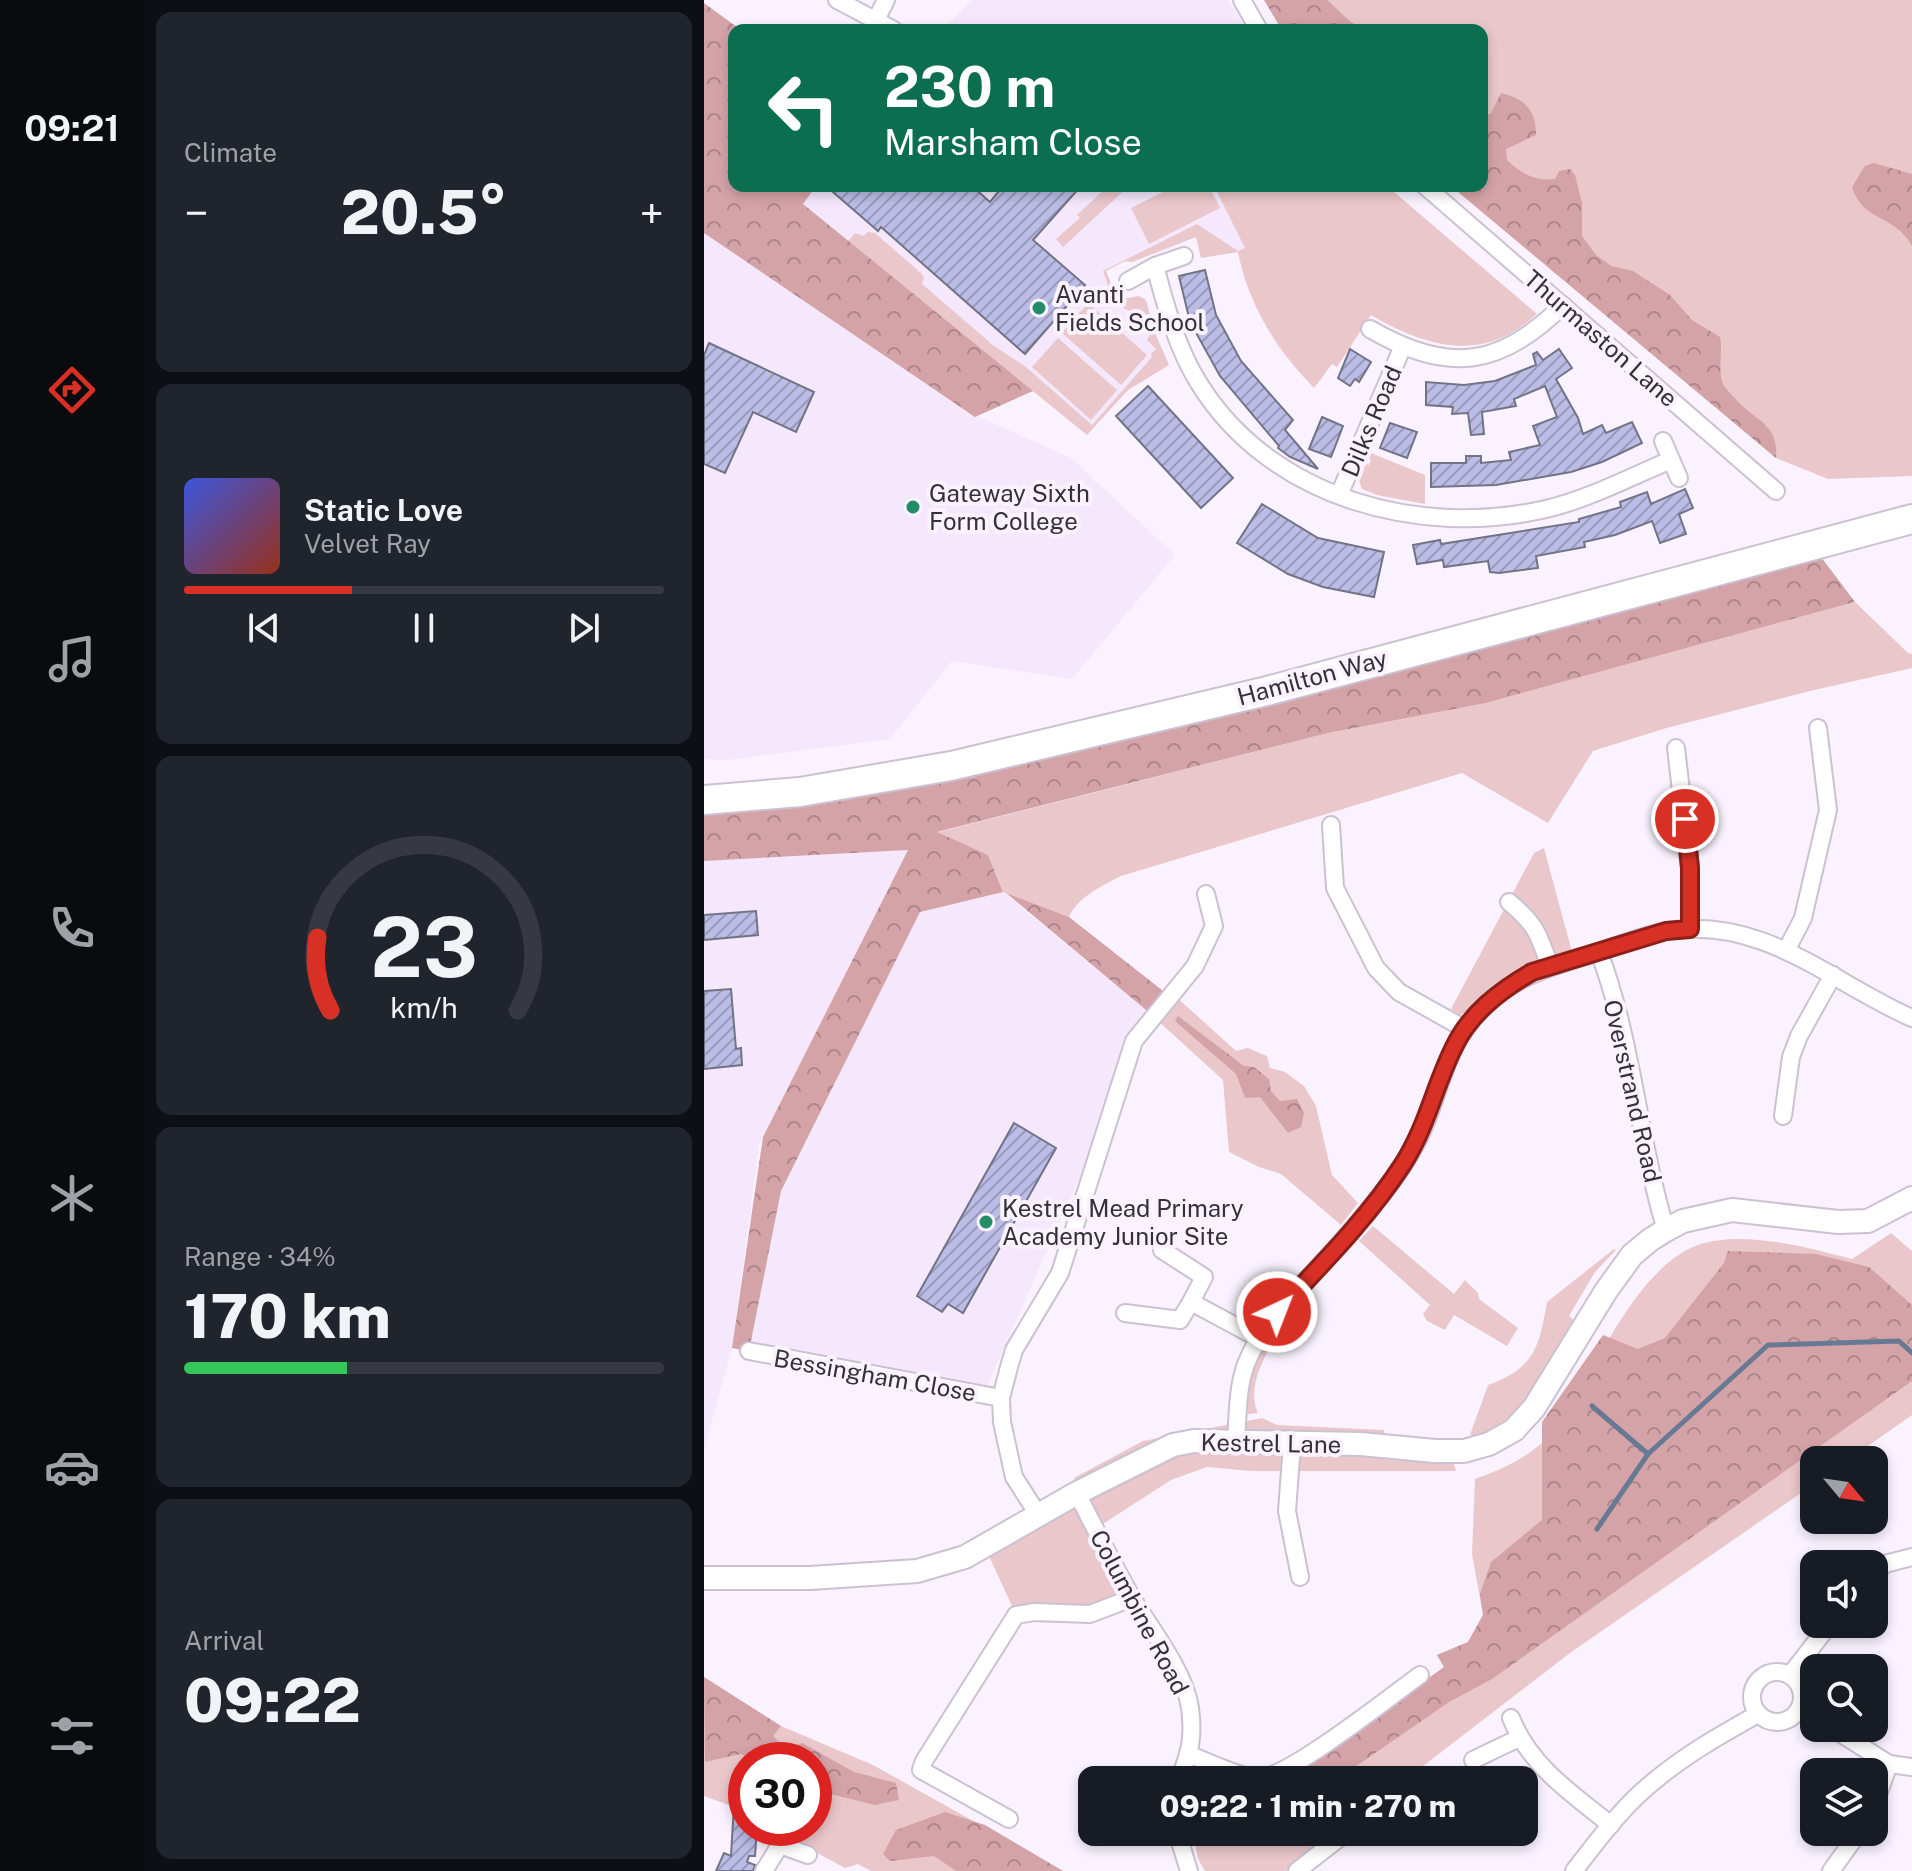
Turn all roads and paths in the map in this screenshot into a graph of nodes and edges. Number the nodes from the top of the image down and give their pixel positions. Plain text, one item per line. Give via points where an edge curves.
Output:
1 (837, 0) edge
2 (886, 0) edge
3 (1242, 0) edge
4 (876, 20) junction
5 (883, 24) edge
6 (1256, 24) edge
7 (1432, 192) edge
8 (1184, 256) dead end
9 (1155, 266) junction
10 (1128, 281) dead end
11 (1563, 305) junction
12 (1370, 329) dead end
13 (1403, 346) junction
14 (1663, 441) dead end
15 (1671, 460) junction
16 (1679, 478) dead end
17 (1776, 491) dead end
18 (1339, 495) junction
19 (1912, 519) edge
20 (1818, 728) dead end
21 (1676, 748) dead end
22 (704, 800) edge
23 (1331, 825) dead end
24 (1206, 894) dead end
25 (1509, 902) dead end
26 (1690, 929) junction
27 (1787, 949) junction
28 (1599, 952) junction
29 (1550, 967) junction
30 (1833, 975) junction
31 (1912, 1018) edge
32 (1465, 1029) junction
33 (1783, 1116) dead end
34 (1912, 1198) edge
35 (1666, 1230) junction
36 (1162, 1250) dead end
37 (1191, 1302) junction
38 (1125, 1313) dead end
39 (1258, 1338) junction
40 (749, 1351) dead end
41 (1001, 1398) junction
42 (1236, 1441) junction
43 (1292, 1444) junction
44 (1077, 1493) junction
45 (1039, 1516) junction
46 (1912, 1557) edge
47 (1888, 1563) edge
48 (1300, 1577) dead end
49 (704, 1578) edge
50 (1132, 1598) junction
51 (1819, 1638) edge
52 (1420, 1675) dead end
53 (1790, 1675) junction
54 (1800, 1688) edge
55 (1758, 1714) junction
56 (1800, 1715) edge
57 (1511, 1718) dead end
58 (1519, 1738) junction
59 (1854, 1742) edge
60 (1190, 1755) junction
61 (1473, 1760) dead end
62 (1889, 1764) joint
63 (1185, 1766) edge
64 (1912, 1767) edge
65 (1009, 1819) dead end
66 (1611, 1825) junction
67 (779, 1846) edge
68 (783, 1846) edge
69 (1181, 1846) edge
70 (1329, 1846) edge
71 (1849, 1846) edge
72 (808, 1855) dead end
73 (764, 1871) edge
74 (1189, 1871) edge
75 (1297, 1871) edge
76 (1574, 1871) edge
77 (1831, 1871) edge

1 - 4 street
2 - 4 street
3 - 6 street
4 - 5 street
7 - 11 street, Thurmaston Lane
8 - 9 street
9 - 10 street
9 - 18 street via 1182,351 1213,403 1269,459
11 - 13 street via 1519,342 1488,355 1446,358
11 - 17 street, Thurmaston Lane
12 - 13 street
13 - 18 street, Dilks Road
14 - 15 street
15 - 16 street
15 - 18 street via 1587,497 1511,516 1420,516
19 - 22 highway, Hamilton Way via 1267,691 951,766 800,792
20 - 27 street via 1828,810 1803,918
21 - 26 street via 1690,868
23 - 32 street via 1335,888 1376,968 1399,992
24 - 41 street via 1214,926 1195,966 1134,1041 1060,1273 1014,1350
25 - 29 street via 1529,918
26 - 27 street
26 - 28 street
27 - 30 street
28 - 29 street
28 - 35 street, Overstrand Road via 1625,1041 1646,1160
29 - 32 street via 1512,983
30 - 31 street
30 - 33 street via 1791,1057
32 - 39 street via 1423,1129 1395,1175
34 - 35 street, Kestrel Lane via 1868,1221 1732,1210
35 - 43 street, Kestrel Lane via 1632,1255 1534,1408 1514,1430 1464,1451
36 - 37 street via 1204,1277
37 - 38 street via 1180,1320
37 - 39 street
39 - 42 street via 1240,1388
40 - 41 street, Bessingham Close
41 - 45 street via 1014,1477
42 - 43 street, Kestrel Lane
42 - 44 street, Kestrel Lane via 1173,1445
43 - 48 street via 1287,1511
44 - 45 street, Kestrel Lane
44 - 50 street, Columbine Road
45 - 49 street, Kestrel Lane via 965,1557 917,1571
46 - 47 street
50 - 60 street, Columbine Road via 1189,1704
50 - 65 street via 1090,1614 1016,1615 924,1761 921,1770
51 - 53 street
52 - 60 street via 1271,1777 1255,1779
53 - 54 street
53 - 55 street via 1770,1672 1757,1681 1752,1703
55 - 56 street via 1779,1722
55 - 66 street via 1652,1782
57 - 58 street
58 - 61 street
58 - 66 street via 1544,1772
59 - 62 street
60 - 63 street, Columbine Road
62 - 64 street
66 - 76 street
67 - 73 street
68 - 72 street
69 - 74 street
70 - 75 street
71 - 77 street

